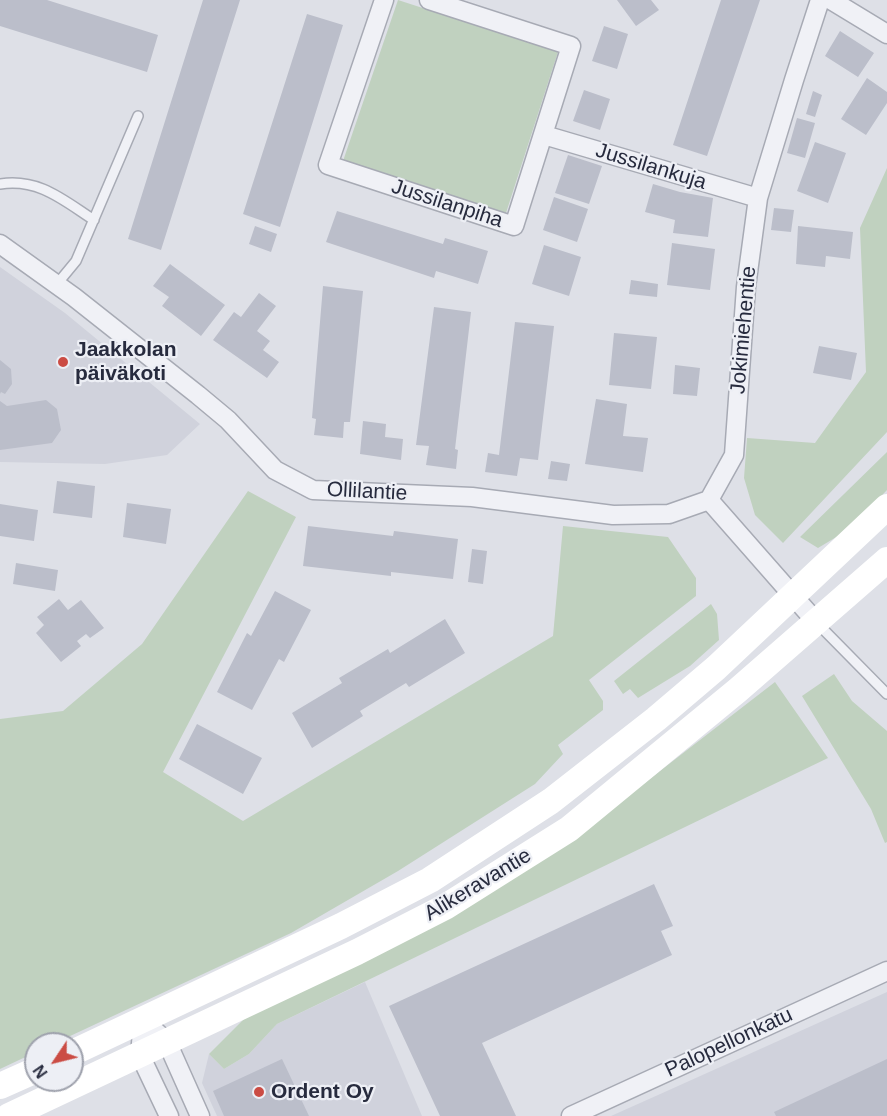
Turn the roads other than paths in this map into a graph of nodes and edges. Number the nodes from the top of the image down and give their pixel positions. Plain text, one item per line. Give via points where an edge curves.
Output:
1 (384, 0) edge
2 (429, 0) edge
3 (820, 0) edge
4 (831, 0) edge
5 (887, 34) edge
6 (138, 116) dead end
7 (544, 135) junction
8 (0, 184) edge
9 (758, 198) junction
10 (94, 220) junction
11 (0, 244) edge
12 (57, 284) junction
13 (709, 500) junction
14 (887, 507) edge
15 (887, 560) edge
16 (793, 597) junction
17 (817, 623) junction
18 (887, 694) edge
19 (887, 971) edge
20 (143, 1020) junction
21 (167, 1042) junction
22 (84, 1047) edge
23 (140, 1055) junction
24 (24, 1075) edge
25 (0, 1086) edge
26 (9, 1116) edge
27 (169, 1116) edge
28 (200, 1116) edge
29 (571, 1116) edge

1 - 7 street, Jussilanpiha via 328,165 514,226
2 - 7 street, Jussilanpiha via 571,46
3 - 9 street, Jokimiehentie
4 - 5 street
6 - 10 lane
7 - 9 street, Jussilankuja
8 - 10 lane via 24,182 45,189
9 - 13 street, Jokimiehentie via 746,287 734,455
10 - 12 lane via 76,261
11 - 12 street, Ollilantie
12 - 13 street, Ollilantie via 228,420 275,470 313,490 472,497 613,515 669,514
13 - 16 street
14 - 16 main road, Alikeravantie
15 - 17 main road, Alikeravantie
16 - 17 street
16 - 20 main road, Alikeravantie via 708,675 586,774 430,880
17 - 18 lane
17 - 21 main road, Alikeravantie via 569,829 445,907
19 - 29 street, Palopellonkatu
20 - 21 street
20 - 22 main road, Alikeravantie
20 - 23 street
21 - 23 main road, Alikeravantie
21 - 28 street
23 - 26 main road, Alikeravantie
23 - 27 street
24 - 25 main road

